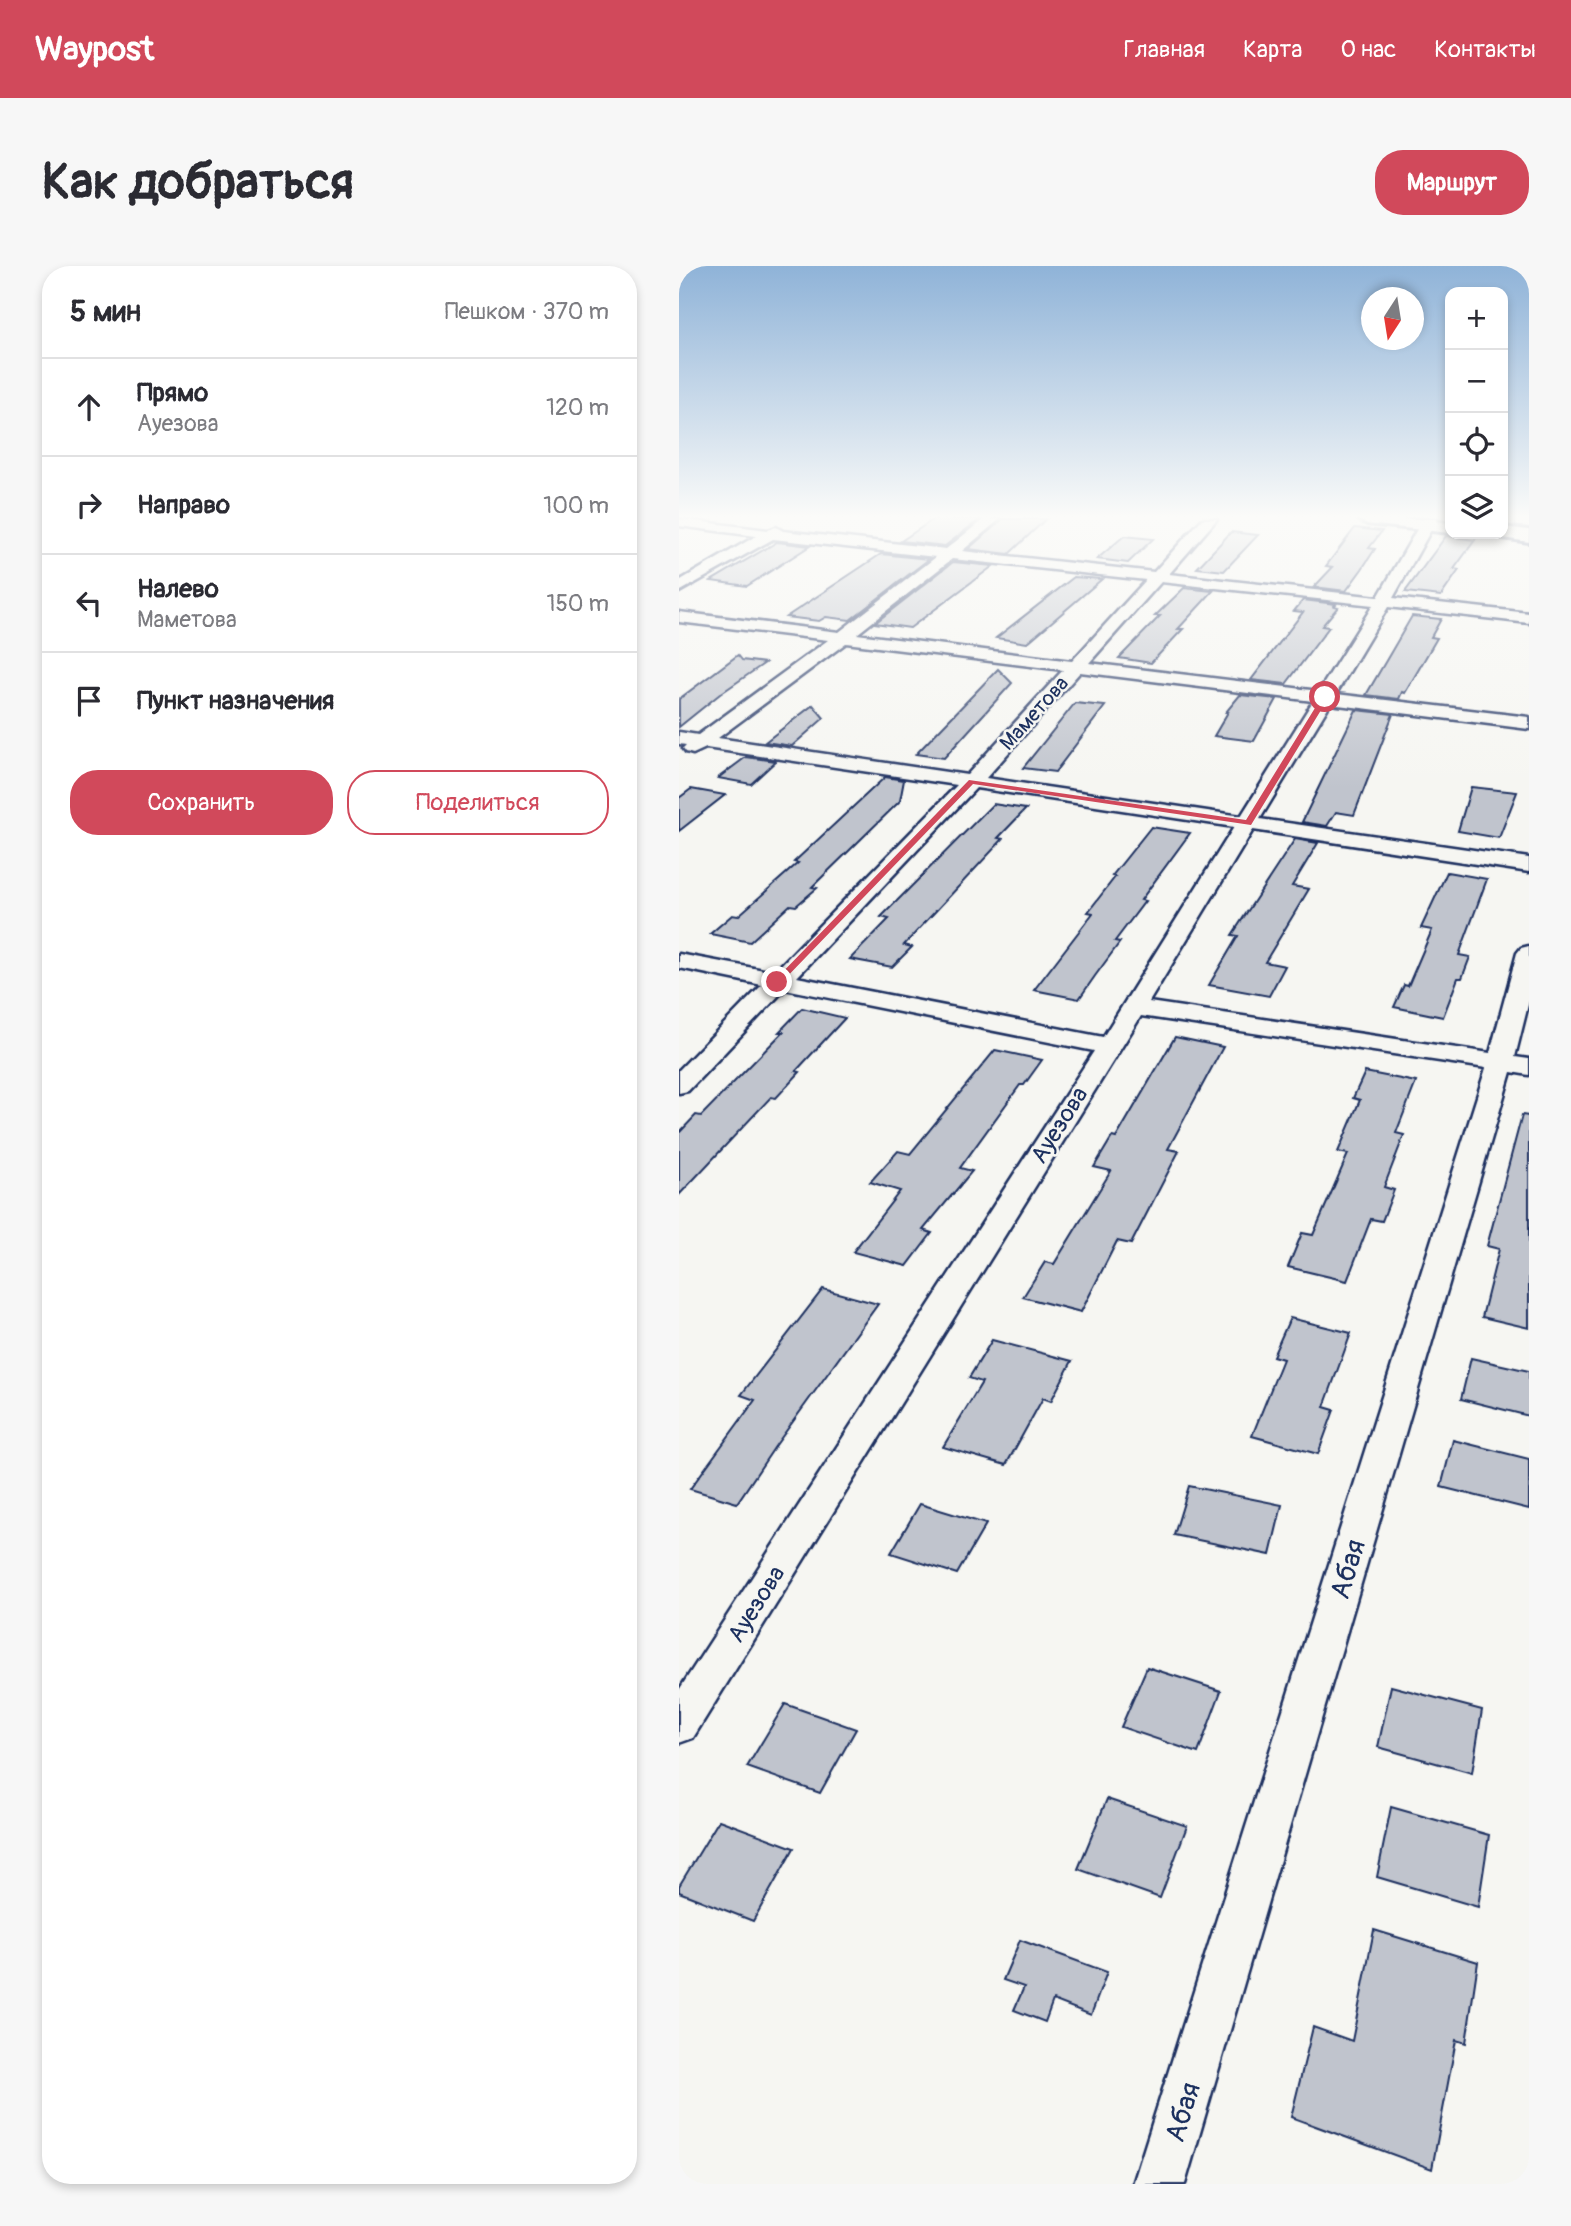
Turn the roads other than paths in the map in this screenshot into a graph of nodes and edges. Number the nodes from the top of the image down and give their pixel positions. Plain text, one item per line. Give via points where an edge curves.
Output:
1 (879, 609) edge
2 (1130, 609) edge
3 (1379, 609) edge
4 (1442, 609) edge
5 (679, 617) edge
6 (1529, 618) edge
7 (843, 637) junction
8 (1078, 666) junction
9 (1325, 697) junction
10 (1529, 723) edge
11 (679, 738) edge
12 (702, 741) junction
13 (679, 758) edge
14 (971, 782) junction
15 (1248, 823) junction
16 (1529, 865) edge
17 (1529, 953) edge
18 (679, 961) edge
19 (777, 982) junction
20 (1133, 1007) junction
21 (1110, 1046) junction
22 (1515, 1065) edge
23 (679, 1085) edge
24 (679, 1726) edge
25 (1160, 2184) edge

1 - 7 street
2 - 8 street, Маметова
3 - 9 street, Ауезова
4 - 6 street
5 - 7 street
7 - 8 street
7 - 12 street
8 - 9 street
8 - 14 street, Маметова
9 - 10 street
9 - 15 street, Ауезова
11 - 12 street
12 - 13 street
12 - 14 street
14 - 15 street
14 - 19 street, Маметова
15 - 16 street
15 - 20 street, Ауезова
17 - 22 street, Абая
18 - 19 street
19 - 21 street
19 - 23 street, Маметова
20 - 21 street, Ауезова
20 - 22 street
21 - 24 street, Ауезова
22 - 25 street, Абая

